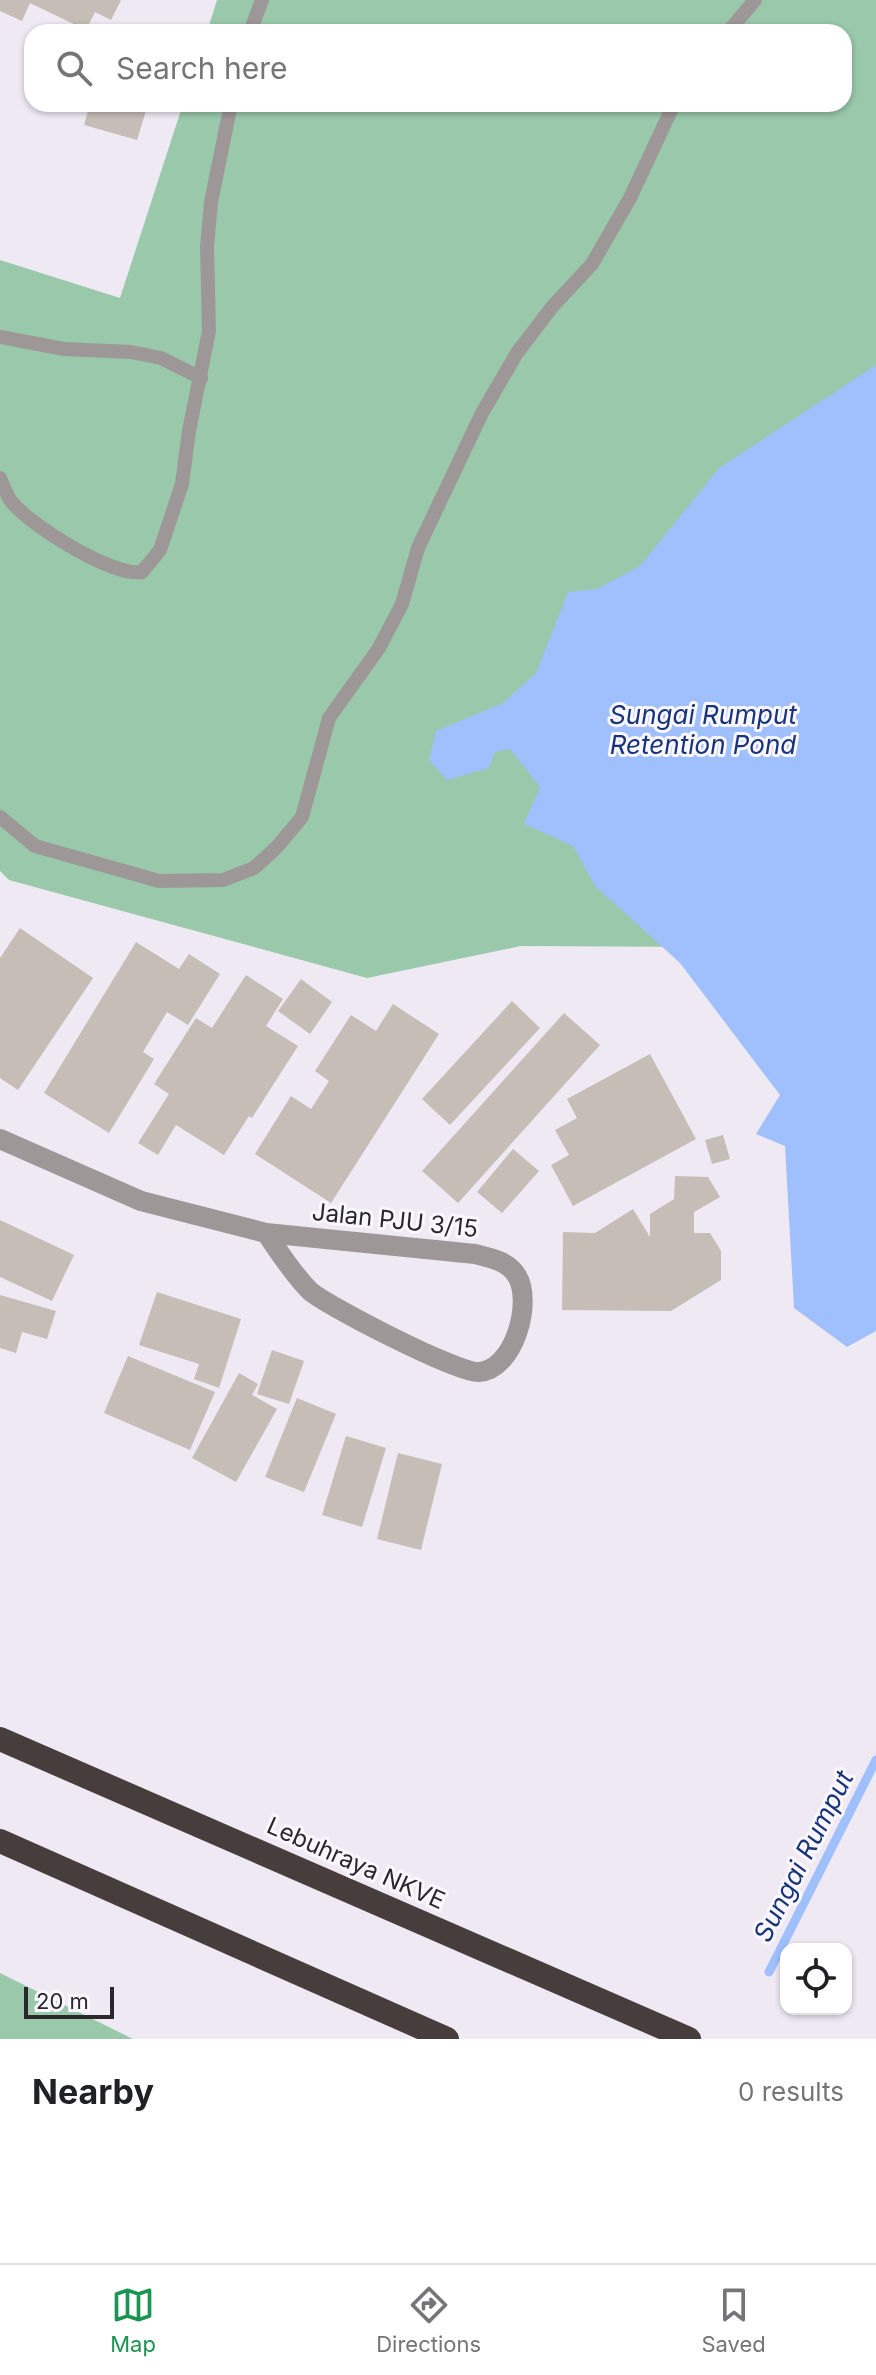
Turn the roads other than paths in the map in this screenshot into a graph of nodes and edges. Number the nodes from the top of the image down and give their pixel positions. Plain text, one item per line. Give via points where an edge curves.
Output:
1 (262, 0) edge
2 (755, 0) edge
3 (253, 24) edge
4 (735, 24) edge
5 (229, 112) edge
6 (670, 112) edge
7 (0, 337) edge
8 (201, 378) junction
9 (0, 478) edge
10 (0, 817) edge
11 (0, 1139) edge
12 (266, 1233) junction
13 (0, 1739) edge
14 (0, 1841) edge
15 (447, 2039) edge
16 (689, 2039) edge

1 - 3 lane
2 - 4 lane
5 - 8 lane via 211,202 209,331
6 - 10 lane via 592,264 517,353 482,413 418,548 402,604 379,648 329,718 302,817 276,848 254,868 223,880 159,881 35,846
7 - 8 lane via 161,358
8 - 9 lane via 168,533 142,572 121,572 62,540 11,502
11 - 12 street, Jalan PJU 3/15 via 141,1201
12 - 12 street, Jalan PJU 3/15 via 313,1293 444,1362 480,1372 494,1367 513,1343 523,1295 517,1276 501,1260
13 - 16 highway, Lebuhraya NKVE
14 - 15 highway

